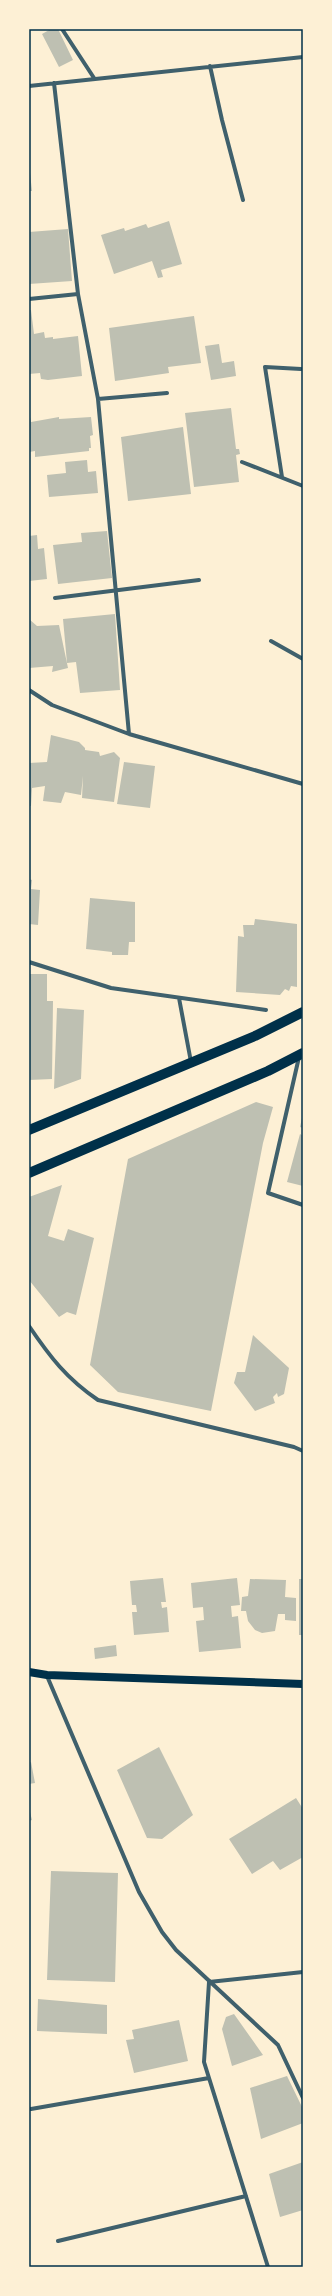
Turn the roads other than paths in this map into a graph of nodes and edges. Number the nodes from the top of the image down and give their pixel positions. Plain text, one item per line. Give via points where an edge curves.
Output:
1 (62, 29) edge
2 (303, 57) edge
3 (210, 66) junction
4 (94, 78) junction
5 (54, 84) junction
6 (29, 86) edge
7 (243, 200) dead end
8 (78, 294) junction
9 (29, 299) edge
10 (301, 369) dead end
11 (167, 392) dead end
12 (98, 399) junction
13 (242, 462) dead end
14 (282, 477) junction
15 (303, 486) edge
16 (199, 580) dead end
17 (117, 590) junction
18 (55, 598) dead end
19 (271, 641) dead end
20 (303, 659) edge
21 (29, 690) edge
22 (129, 734) junction
23 (303, 784) edge
24 (29, 962) edge
25 (179, 998) junction
26 (266, 1010) dead end
27 (303, 1012) edge
28 (301, 1054) edge
29 (191, 1062) junction
30 (29, 1130) edge
31 (29, 1173) edge
32 (303, 1205) edge
33 (29, 1326) edge
34 (303, 1451) edge
35 (29, 1672) edge
36 (47, 1675) junction
37 (303, 1684) edge
38 (303, 1972) edge
39 (210, 1982) junction
40 (209, 2078) junction
41 (303, 2098) edge
42 (30, 2109) dead end
43 (246, 2196) junction
44 (58, 2241) dead end
45 (268, 2267) edge

1 - 4 street
2 - 3 street
3 - 4 street
3 - 7 street
4 - 5 street
5 - 6 street
5 - 8 street
8 - 9 street
8 - 12 street
10 - 14 street via 265,367
11 - 12 street
12 - 17 street
13 - 14 street
14 - 15 street
16 - 17 street
17 - 18 street
17 - 22 street
19 - 20 street
21 - 22 street via 52,705
22 - 23 street
24 - 25 street via 111,988
25 - 26 street
25 - 29 street
27 - 29 main road via 255,1036
28 - 31 main road via 268,1071
28 - 32 street via 268,1192
29 - 30 main road
33 - 34 street via 52,1360 77,1386 98,1400
35 - 36 main road
36 - 37 main road
36 - 39 street via 139,1892 176,1950
38 - 39 street
39 - 40 street via 204,2062
39 - 41 street via 278,2045
40 - 42 street
40 - 43 street
43 - 44 street
43 - 45 street

